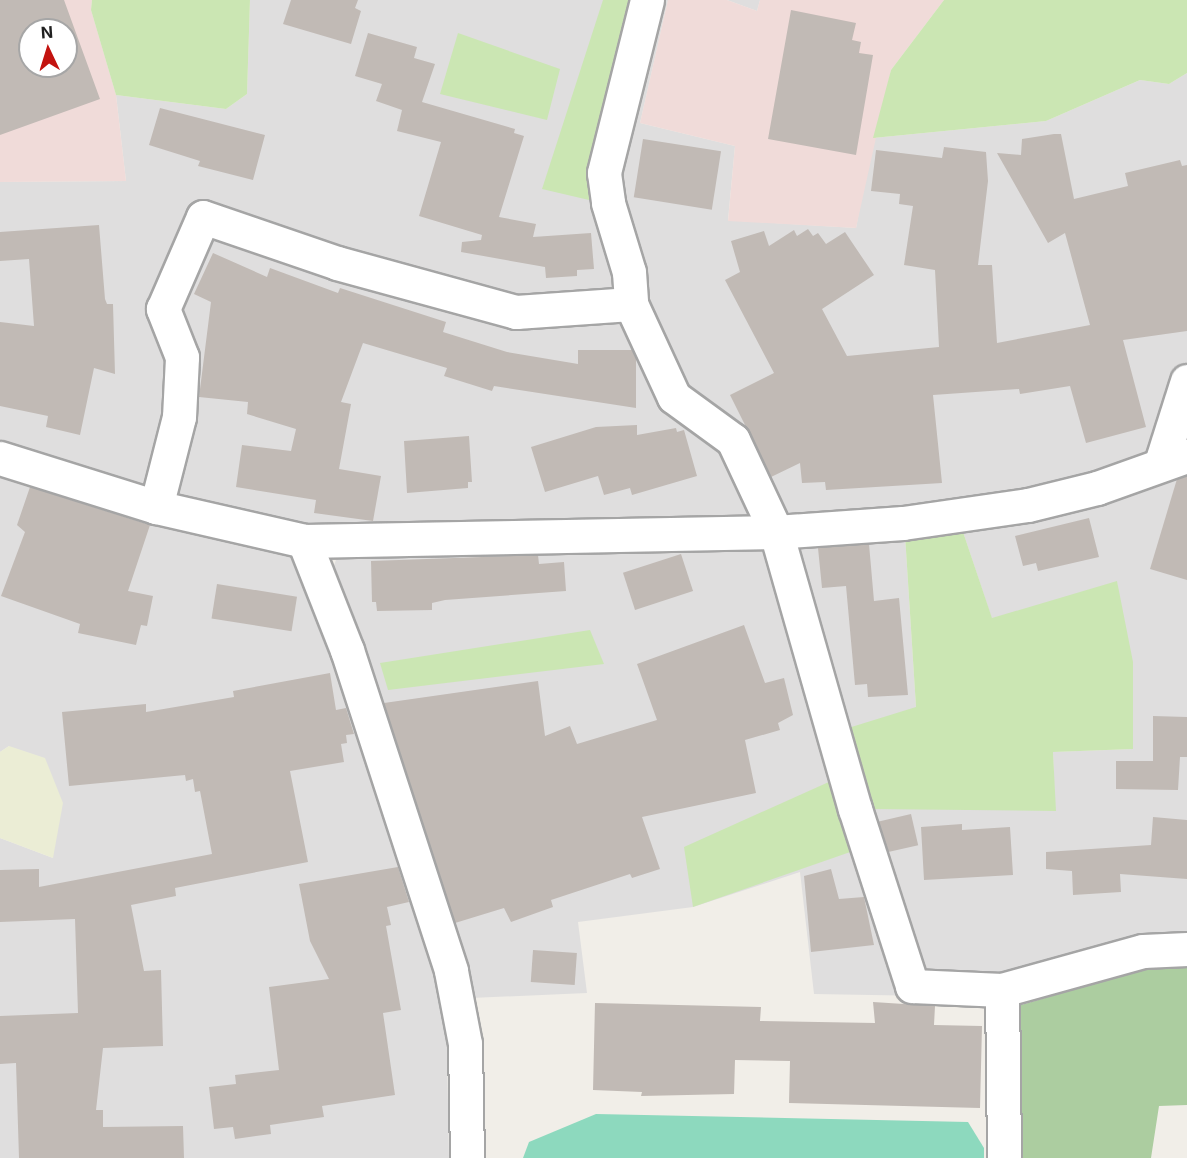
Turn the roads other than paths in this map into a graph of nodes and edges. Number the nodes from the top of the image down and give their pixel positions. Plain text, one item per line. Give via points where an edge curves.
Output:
1 (647, 0) edge
2 (631, 304) junction
3 (1187, 381) edge
4 (0, 458) edge
5 (1174, 460) edge
6 (156, 507) junction
7 (776, 531) junction
8 (304, 541) junction
9 (1187, 949) edge
10 (1002, 990) junction
11 (467, 1158) edge
12 (1004, 1158) edge

1 - 2 street via 604,173 608,203 628,272
2 - 6 street via 516,312 337,263 203,217 162,309 182,357 179,417
2 - 7 street via 674,397 733,440
3 - 5 street
4 - 6 street
5 - 7 street via 1096,488 965,516
6 - 8 street
7 - 8 street
7 - 10 street via 855,809 912,986
8 - 11 street via 347,650 451,971 465,1044
9 - 10 street via 1143,951
10 - 12 street

